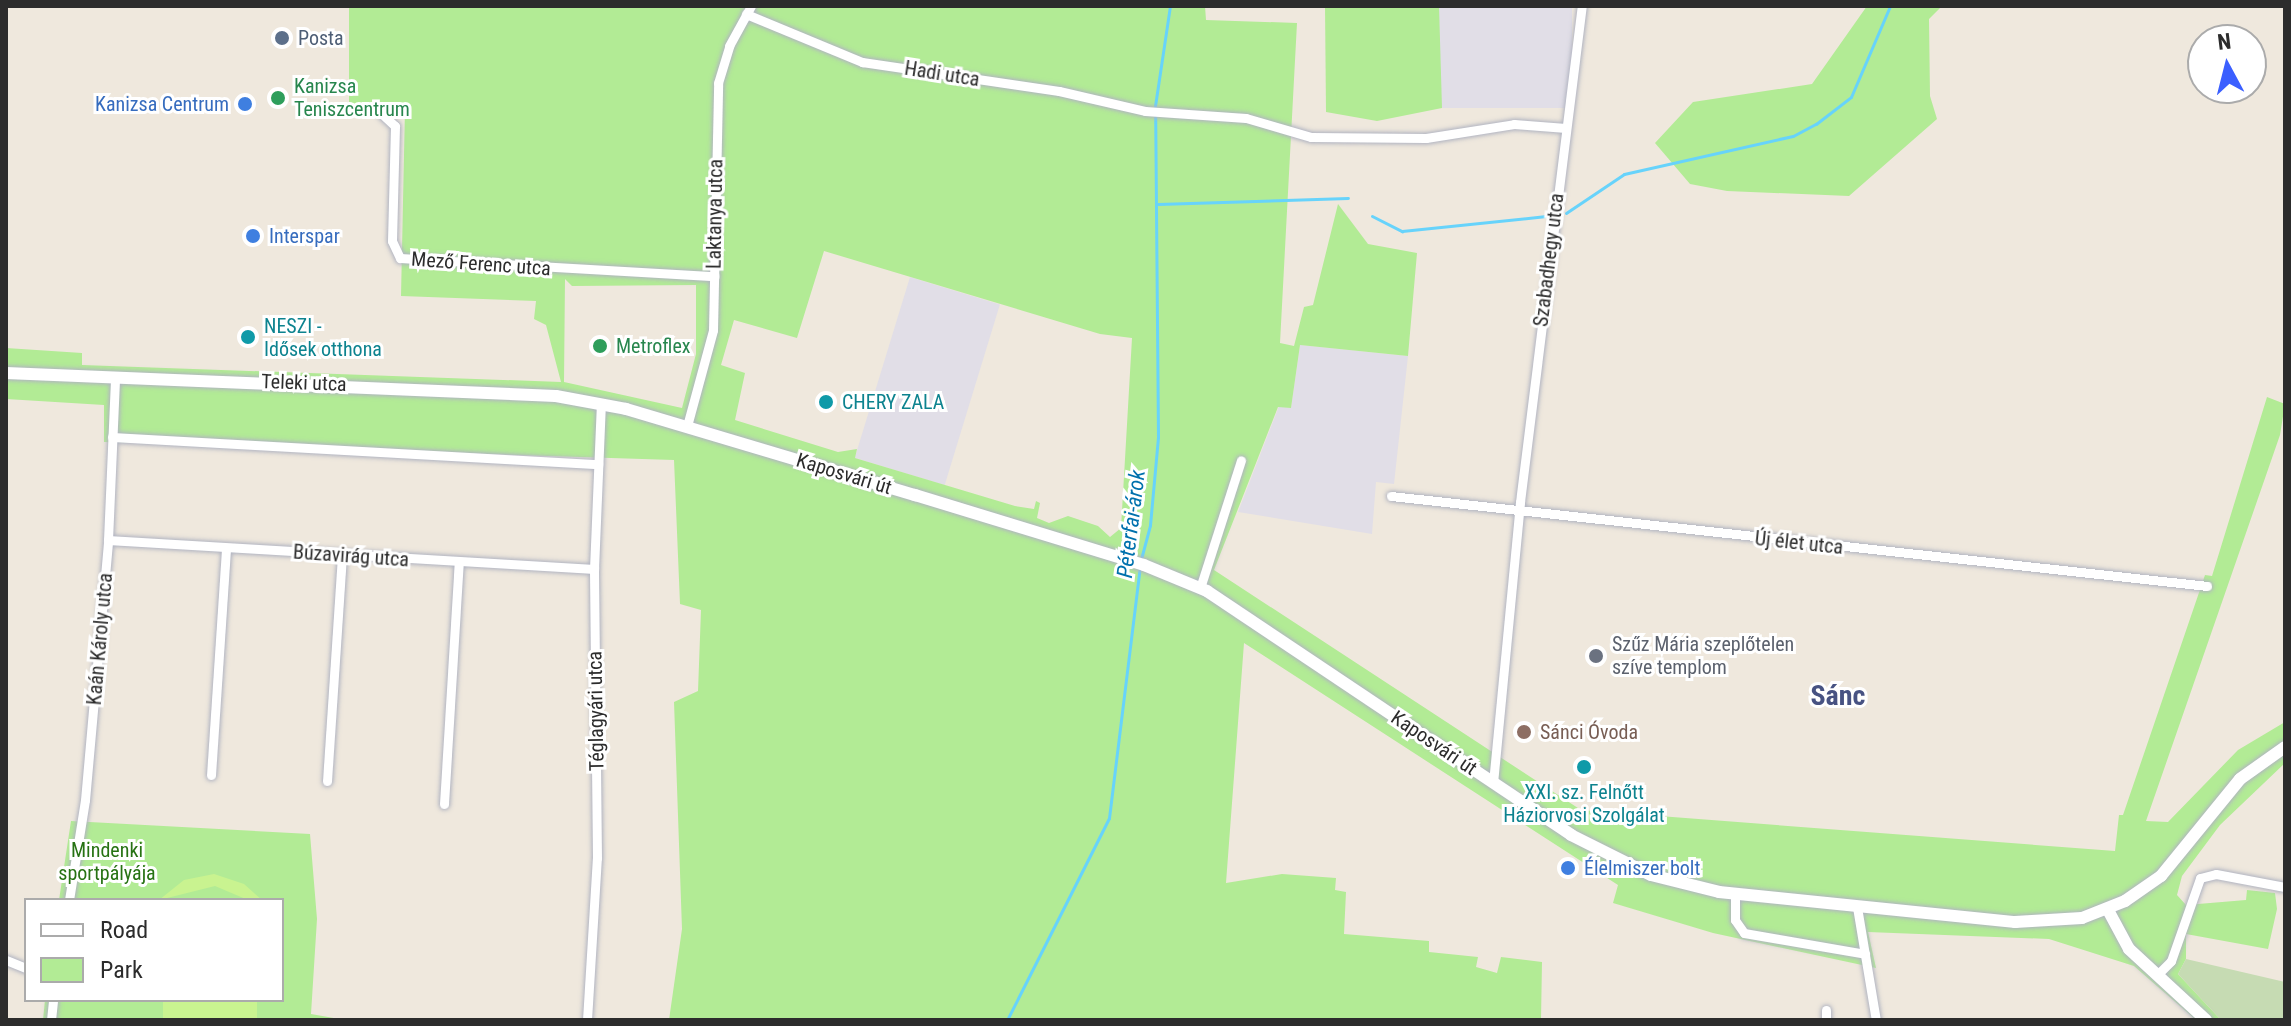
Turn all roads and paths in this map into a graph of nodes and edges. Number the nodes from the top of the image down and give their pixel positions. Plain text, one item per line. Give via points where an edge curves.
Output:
1 (1582, 6) edge
2 (748, 10) edge
3 (382, 114) dead end
4 (1566, 128) junction
5 (714, 276) junction
6 (6, 373) edge
7 (115, 377) junction
8 (601, 403) junction
9 (687, 426) junction
10 (112, 437) junction
11 (1241, 460) dead end
12 (598, 464) junction
13 (1391, 496) dead end
14 (1519, 513) junction
15 (108, 540) junction
16 (226, 548) junction
17 (342, 555) junction
18 (459, 562) junction
19 (594, 569) junction
20 (2207, 586) dead end
21 (1200, 588) junction
22 (2285, 747) edge
23 (211, 775) dead end
24 (327, 781) dead end
25 (1493, 783) junction
26 (444, 804) dead end
27 (2285, 887) edge
28 (1735, 894) junction
29 (69, 898) edge
30 (1857, 907) junction
31 (2108, 910) junction
32 (1865, 954) junction
33 (2159, 973) junction
34 (587, 1020) edge
35 (1876, 1020) edge
36 (2206, 1020) edge

1 - 4 street, Szabadhegy utca
2 - 4 street, Hadi utca via 862,62 1059,91 1164,114 1246,118 1295,134 1426,138 1514,124
2 - 5 street, Laktanya utca via 718,83
3 - 5 street, Mező Ferenc utca via 395,126 392,241 400,258
4 - 14 street, Szabadhegy utca
5 - 9 street, Laktanya utca via 711,344
6 - 7 main road, Teleki utca
7 - 8 main road, Teleki utca via 490,391
7 - 10 street, Kaán Károly utca
8 - 9 main road, Kaposvári út
8 - 12 street, Téglagyári utca
9 - 21 main road, Kaposvári út via 1138,563
10 - 12 street
10 - 15 street, Kaán Károly utca
11 - 21 street
12 - 19 street, Téglagyári utca
13 - 14 street, Új élet utca
14 - 20 street, Új élet utca
14 - 25 street, Szabadhegy utca
15 - 16 street, Búzavirág utca
15 - 29 street, Kaán Károly utca via 85,800
16 - 17 street, Búzavirág utca
16 - 23 street
17 - 18 street, Búzavirág utca
17 - 24 street
18 - 19 street, Búzavirág utca
18 - 26 street
19 - 34 street, Téglagyári utca via 598,834
21 - 25 main road, Kaposvári út
22 - 31 main road, Kaposvári út via 2240,779 2176,861 2133,897
25 - 28 main road, Kaposvári út via 1620,862 1684,885
27 - 33 street via 2216,874 2200,878 2171,961
28 - 30 main road, Kaposvári út
28 - 32 street via 1735,920 1744,933
30 - 31 main road, Kaposvári út via 2048,923
30 - 32 street
31 - 33 main road via 2125,944
32 - 35 street
33 - 36 main road

